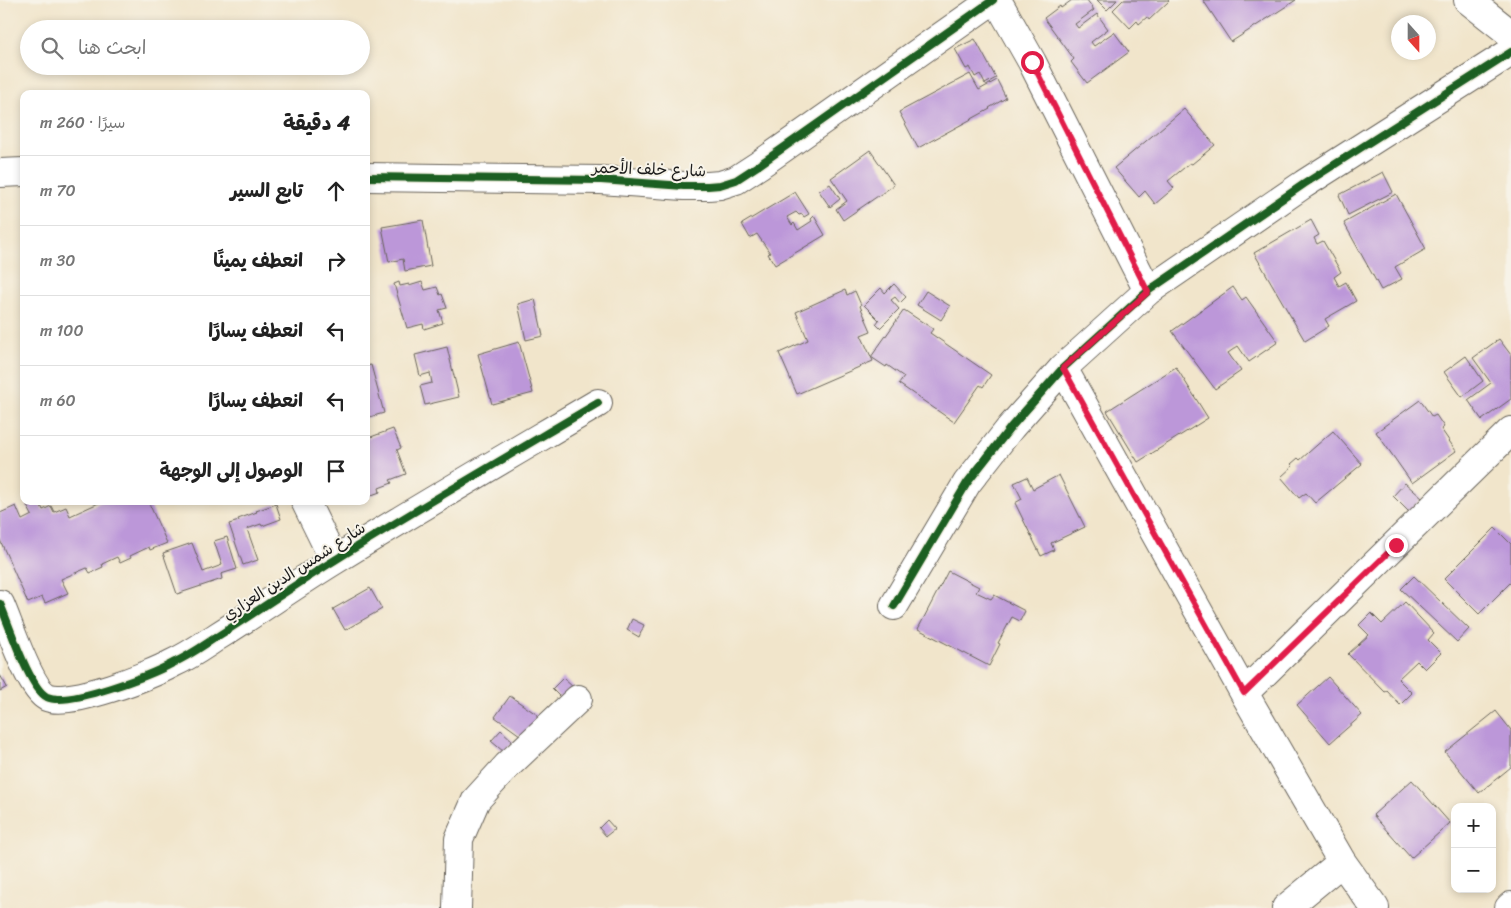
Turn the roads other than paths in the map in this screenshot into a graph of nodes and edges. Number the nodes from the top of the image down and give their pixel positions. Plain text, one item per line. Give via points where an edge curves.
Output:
1 (995, 0) edge
2 (1468, 0) edge
3 (1511, 34) edge
4 (1511, 52) edge
5 (20, 172) edge
6 (0, 173) edge
7 (370, 177) edge
8 (1148, 292) junction
9 (1063, 368) junction
10 (598, 403) dead end
11 (1511, 431) edge
12 (307, 505) edge
13 (334, 560) junction
14 (0, 604) edge
15 (894, 606) dead end
16 (1244, 693) junction
17 (578, 700) dead end
18 (1342, 862) junction
19 (457, 908) edge
20 (1286, 908) edge
21 (1375, 908) edge

1 - 7 street, شارع خلف الأحمر via 759,165 736,180 720,185
1 - 8 street via 1032,62
2 - 3 street
4 - 8 street via 1304,184
5 - 6 street
8 - 9 street
9 - 15 street via 967,484
9 - 16 street
10 - 13 street, شارع شمس الدين العزاري
11 - 16 street
12 - 13 street
13 - 14 street, شارع شمس الدين العزاري via 173,664 74,698 48,697 38,690
16 - 18 street
17 - 19 street via 507,766 476,800 459,839
18 - 20 street
18 - 21 street

